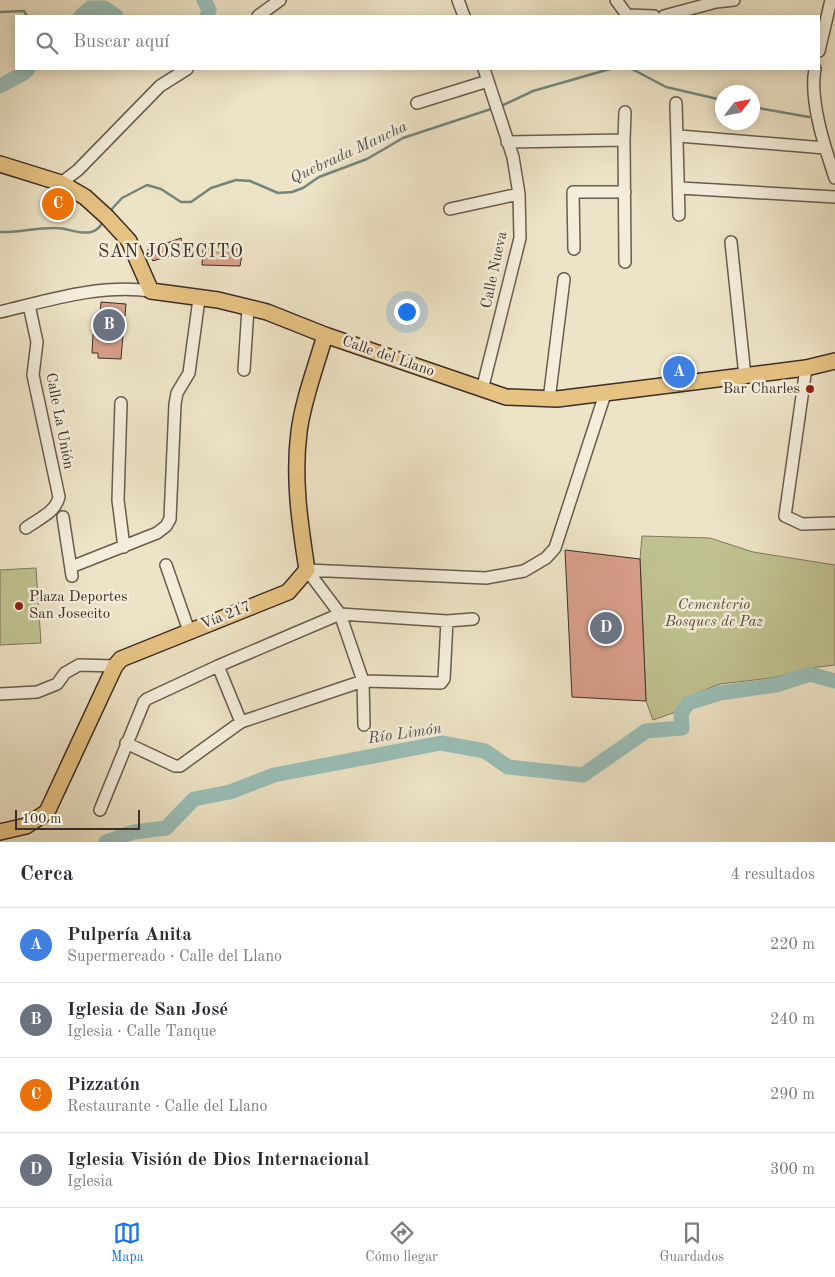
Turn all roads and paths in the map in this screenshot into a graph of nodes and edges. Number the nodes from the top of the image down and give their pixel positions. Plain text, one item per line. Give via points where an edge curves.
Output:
1 (280, 0) edge
2 (458, 0) edge
3 (616, 0) edge
4 (734, 0) edge
5 (831, 0) edge
6 (259, 15) edge
7 (464, 15) edge
8 (626, 15) edge
9 (668, 15) edge
10 (820, 46) edge
11 (185, 70) edge
12 (484, 70) edge
13 (815, 70) edge
14 (488, 81) junction
15 (676, 102) dead end
16 (417, 103) dead end
17 (625, 112) dead end
18 (679, 136) junction
19 (624, 140) junction
20 (507, 142) junction
21 (825, 148) junction
22 (0, 164) edge
23 (835, 178) edge
24 (61, 183) junction
25 (680, 188) junction
26 (625, 192) junction
27 (518, 194) junction
28 (835, 197) edge
29 (450, 209) dead end
30 (679, 215) dead end
31 (731, 242) dead end
32 (574, 250) dead end
33 (625, 262) dead end
34 (564, 279) dead end
35 (151, 291) junction
36 (199, 299) junction
37 (29, 305) junction
38 (248, 308) junction
39 (0, 312) edge
40 (325, 335) junction
41 (835, 361) edge
42 (806, 368) junction
43 (244, 370) dead end
44 (745, 376) junction
45 (482, 390) junction
46 (605, 394) junction
47 (549, 400) junction
48 (121, 403) dead end
49 (63, 517) dead end
50 (835, 523) edge
51 (26, 528) dead end
52 (124, 547) junction
53 (166, 565) dead end
54 (307, 570) junction
55 (340, 614) junction
56 (473, 619) dead end
57 (447, 621) junction
58 (189, 631) junction
59 (115, 666) junction
60 (218, 666) junction
61 (363, 681) junction
62 (0, 694) edge
63 (241, 722) junction
64 (364, 725) dead end
65 (126, 743) junction
66 (100, 810) dead end
67 (0, 832) edge

1 - 6 street
2 - 7 street
3 - 8 street
4 - 9 street
5 - 10 street
11 - 24 street via 160,86 78,170
12 - 14 street, Calle Nueva
13 - 21 street
14 - 16 street
14 - 20 street, Calle Nueva
15 - 18 street
17 - 19 street
18 - 21 street
18 - 25 street
19 - 20 street
19 - 26 street
20 - 27 street, Calle Nueva
21 - 23 street
22 - 24 main road
24 - 35 main road via 84,197 123,234 134,250
25 - 28 street
25 - 30 street
26 - 32 street via 573,192
26 - 33 street
27 - 29 street
27 - 45 street, Calle Nueva via 520,238
31 - 44 street
34 - 47 street
35 - 36 main road, Calle del Llano
35 - 37 street via 128,288 88,291
36 - 38 main road, Calle del Llano
36 - 52 street via 188,373 175,404 170,519 157,533
37 - 39 street
37 - 51 street, Calle La Unión via 37,342 33,375 59,497 58,504
38 - 40 main road, Calle del Llano via 267,312
38 - 43 street
40 - 45 main road, Calle del Llano
40 - 54 main road via 299,430 298,514
41 - 42 main road, Calle del Llano
42 - 44 main road, Calle del Llano
42 - 50 street via 785,516 802,524
44 - 46 main road, Calle del Llano
45 - 47 main road, Calle del Llano via 506,397
46 - 47 main road, Calle del Llano
46 - 54 street via 555,548 546,558 524,571 486,578
48 - 52 street via 118,500
49 - 52 street via 72,572
53 - 58 street
54 - 55 street
54 - 58 main road, Vía 217 via 288,592
55 - 57 street
55 - 60 street
55 - 61 street
56 - 57 street
57 - 61 street via 444,679 441,684
58 - 59 main road, Vía 217 via 121,659
59 - 62 street via 79,665 65,673 57,684 37,692
59 - 67 main road via 47,812 26,826
60 - 63 street
60 - 65 street via 144,702
61 - 63 street
61 - 64 street
63 - 65 street via 180,766
65 - 66 street

